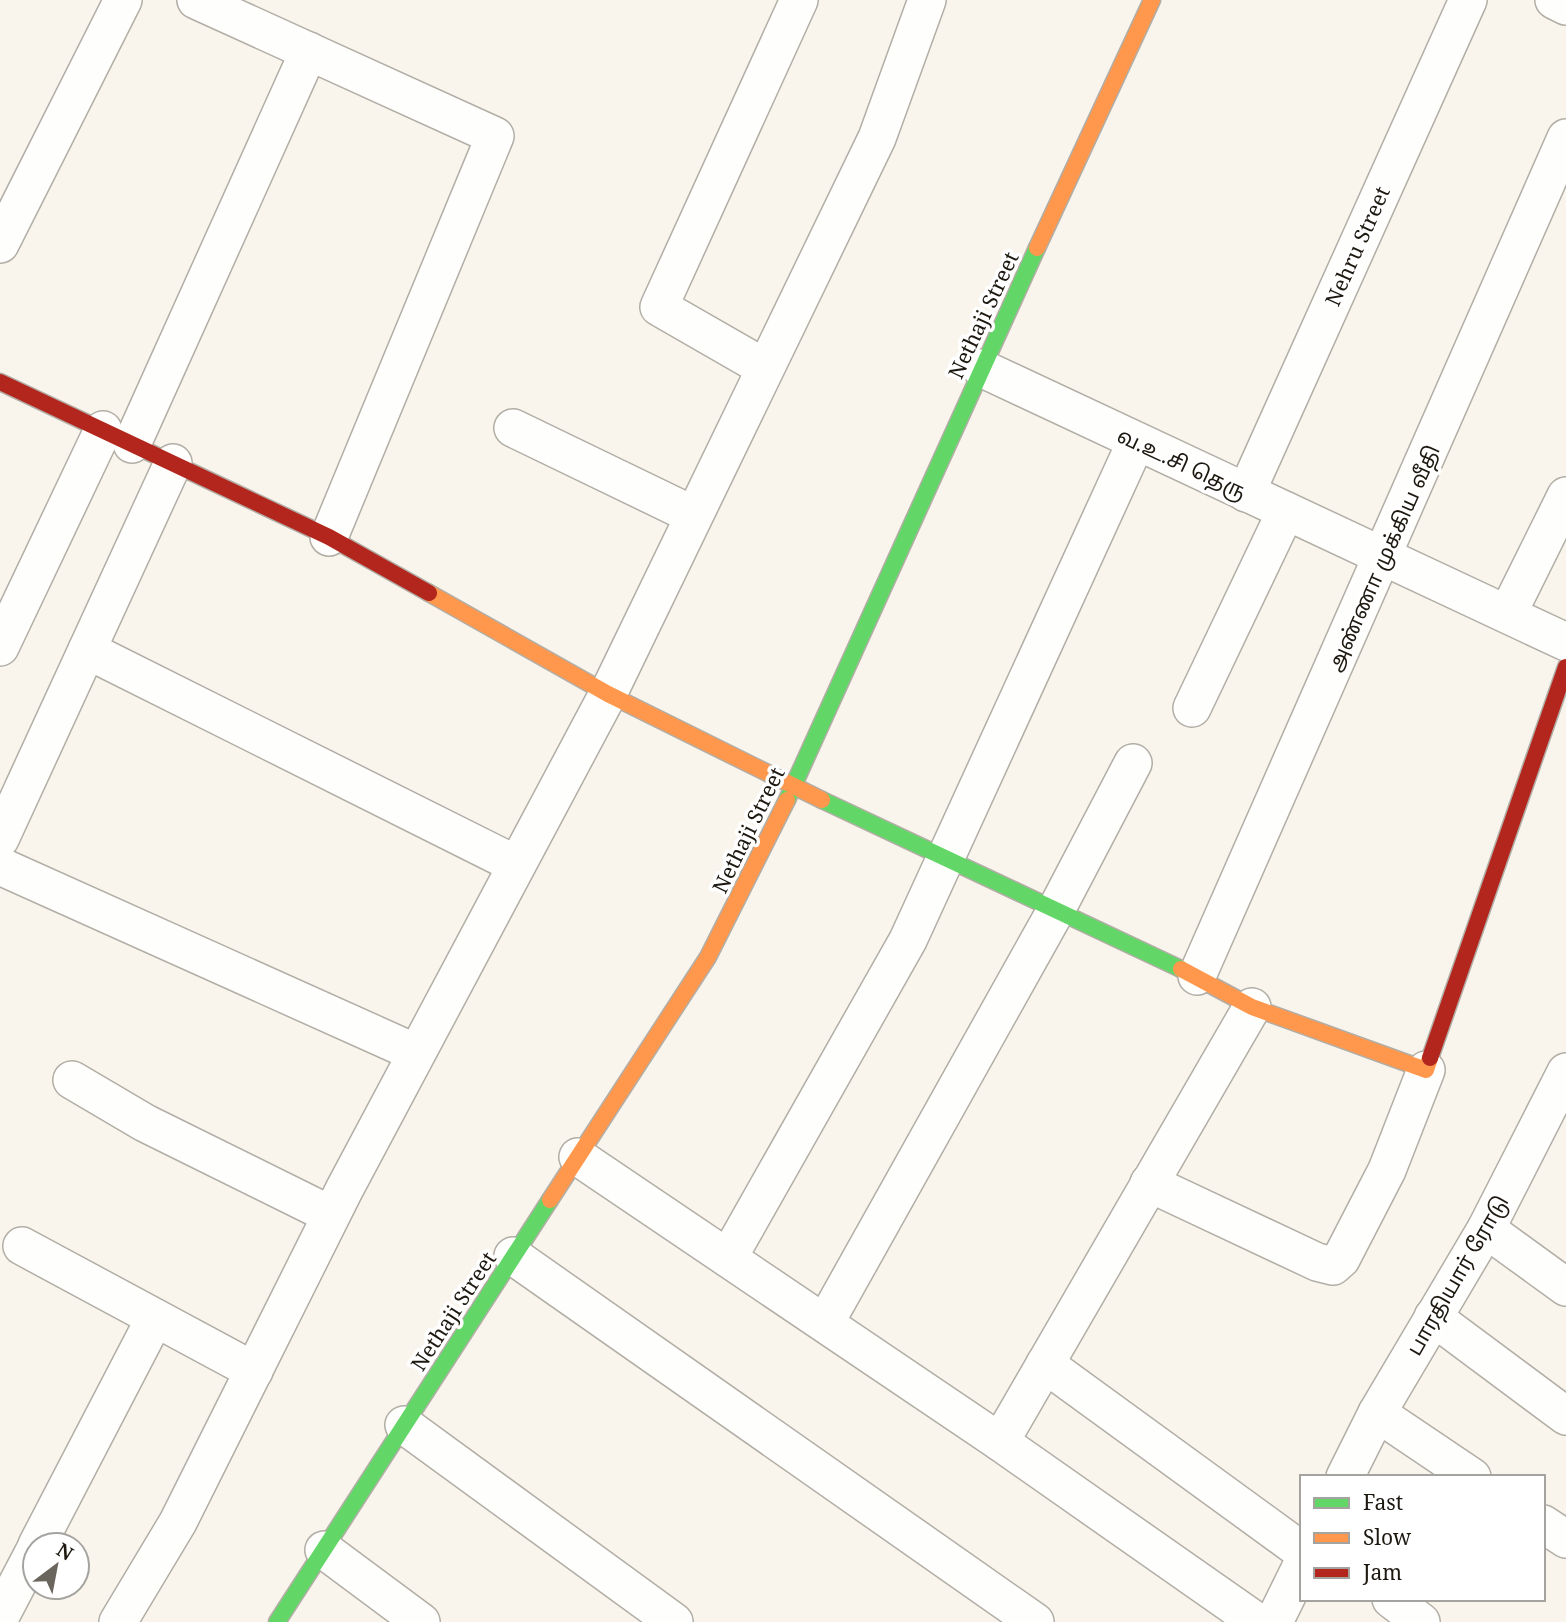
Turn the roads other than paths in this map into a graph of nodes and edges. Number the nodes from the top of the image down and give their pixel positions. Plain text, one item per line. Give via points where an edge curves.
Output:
1 (123, 0) edge
2 (196, 0) edge
3 (799, 0) edge
4 (927, 0) edge
5 (1152, 0) edge
6 (1468, 0) edge
7 (1554, 0) edge
8 (1566, 6) edge
9 (309, 51) junction
10 (1566, 138) edge
11 (0, 244) edge
12 (765, 368) junction
13 (981, 368) junction
14 (0, 382) edge
15 (513, 428) dead end
16 (117, 437) junction
17 (1136, 442) junction
18 (173, 463) junction
19 (1246, 493) junction
20 (1566, 496) edge
21 (1286, 511) junction
22 (693, 515) junction
23 (329, 537) junction
24 (1384, 557) junction
25 (1508, 613) junction
26 (1566, 642) edge
27 (0, 647) edge
28 (87, 650) junction
29 (1566, 667) edge
30 (608, 694) junction
31 (1192, 708) dead end
32 (1133, 763) dead end
33 (795, 784) junction
34 (0, 839) edge
35 (947, 861) junction
36 (515, 864) junction
37 (0, 866) edge
38 (1055, 912) junction
39 (1198, 976) junction
40 (1252, 1007) junction
41 (416, 1053) junction
42 (1426, 1070) junction
43 (72, 1080) dead end
44 (1561, 1095) edge
45 (578, 1157) junction
46 (1149, 1183) junction
47 (331, 1216) junction
48 (1486, 1229) junction
49 (22, 1246) dead end
50 (513, 1256) junction
51 (728, 1258) junction
52 (1566, 1287) edge
53 (1433, 1317) junction
54 (155, 1318) junction
55 (825, 1323) junction
56 (1045, 1364) junction
57 (254, 1371) junction
58 (1377, 1413) junction
59 (1566, 1416) edge
60 (404, 1425) junction
61 (1000, 1442) junction
62 (1346, 1475) edge
63 (1469, 1475) edge
64 (1545, 1525) edge
65 (44, 1531) edge
66 (1566, 1539) edge
67 (324, 1550) junction
68 (1300, 1550) edge
69 (1300, 1569) edge
70 (21, 1576) edge
71 (1394, 1601) edge
72 (401, 1616) edge
73 (0, 1617) edge
74 (118, 1622) edge
75 (277, 1622) edge
76 (674, 1622) edge
77 (1035, 1622) edge
78 (1257, 1622) edge
79 (1274, 1622) edge
80 (1421, 1622) edge

1 - 11 street
2 - 9 street
3 - 12 street via 659,307
4 - 12 street via 877,138
5 - 13 street, Nethaji Street
6 - 19 street, Nehru Street
7 - 8 street
9 - 16 street
9 - 23 street via 495,136
10 - 24 street, அண்ணா முக்கிய வீதி
12 - 22 street
13 - 17 street, வ.உ.சி தெரு
13 - 33 street, Nethaji Street
14 - 16 street
15 - 22 street
16 - 18 street
16 - 27 street
17 - 19 street, வ.உ.சி தெரு
17 - 35 street
18 - 23 street
18 - 28 street
19 - 21 street, வ.உ.சி தெரு
20 - 25 street
21 - 24 street, வ.உ.சி தெரு
21 - 31 street
22 - 30 street
23 - 30 street
24 - 25 street, வ.உ.சி தெரு
24 - 39 street, அண்ணா முக்கிய வீதி
25 - 26 street, வ.உ.சி தெரு
28 - 34 street
28 - 36 street
29 - 42 street
30 - 33 street
30 - 36 street
32 - 38 street
33 - 35 street
33 - 45 street, Nethaji Street via 708,957
35 - 38 street
35 - 51 street via 908,940
36 - 41 street
37 - 41 street
38 - 39 street
38 - 55 street
39 - 40 street
40 - 42 street
40 - 46 street
41 - 47 street
42 - 46 street via 1387,1170 1341,1259 1333,1266
43 - 47 street
44 - 48 street, பாரதியார் ரோடு
45 - 50 street, Nethaji Street
45 - 51 street
46 - 56 street
47 - 57 street
48 - 52 street
48 - 53 street, பாரதியார் ரோடு
49 - 54 street
50 - 60 street, Nethaji Street
50 - 77 street
51 - 55 street
53 - 58 street, பாரதியார் ரோடு
53 - 59 street
54 - 57 street
54 - 65 street
55 - 61 street
56 - 61 street
56 - 68 street
57 - 74 street via 178,1522
58 - 62 street, பாரதியார் ரோடு
58 - 63 street
60 - 67 street, Nethaji Street
60 - 76 street
61 - 78 street
64 - 66 street
67 - 72 street
67 - 75 street, Nethaji Street
69 - 79 street
70 - 73 street
71 - 80 street

